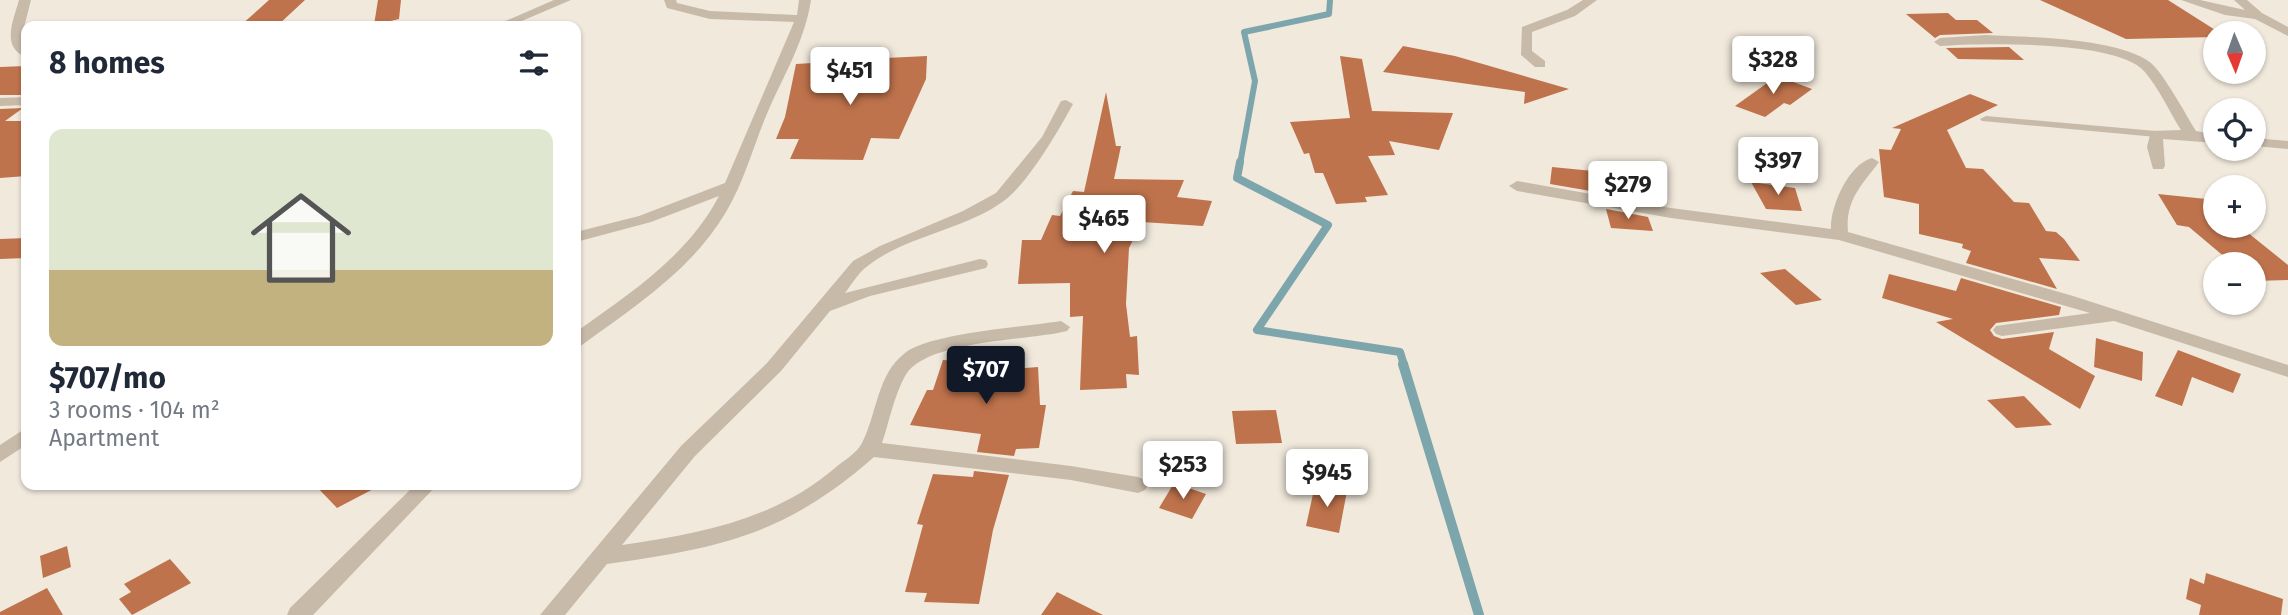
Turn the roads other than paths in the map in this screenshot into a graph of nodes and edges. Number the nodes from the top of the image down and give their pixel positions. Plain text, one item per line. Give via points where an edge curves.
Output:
1 (25, 0) edge
2 (565, 0) edge
3 (670, 0) edge
4 (805, 0) edge
5 (1591, 0) edge
6 (2187, 0) edge
7 (2240, 0) edge
8 (2258, 16) junction
9 (800, 19) junction
10 (512, 21) edge
11 (2288, 32) edge
12 (1940, 43) dead end
13 (21, 46) edge
14 (1540, 64) dead end
15 (21, 101) edge
16 (0, 102) edge
17 (1066, 104) dead end
18 (1986, 119) dead end
19 (2156, 134) junction
20 (2191, 135) junction
21 (2203, 137) edge
22 (2266, 143) edge
23 (2288, 145) edge
24 (1872, 162) dead end
25 (2158, 166) dead end
26 (732, 186) junction
27 (1517, 186) dead end
28 (1840, 235) junction
29 (581, 236) edge
30 (980, 264) dead end
31 (821, 309) junction
32 (2114, 316) junction
33 (1061, 327) dead end
34 (2002, 330) dead end
35 (581, 337) edge
36 (2288, 371) edge
37 (21, 439) edge
38 (870, 449) junction
39 (0, 455) edge
40 (1138, 485) dead end
41 (422, 490) edge
42 (601, 556) junction
43 (298, 615) edge
44 (551, 615) edge

1 - 13 street via 15,30
2 - 10 street
3 - 9 street via 671,5 710,15
4 - 9 street
5 - 14 street via 1572,13 1526,30 1526,52
6 - 8 street
7 - 8 street
8 - 11 street
9 - 26 street
12 - 20 street via 1986,38 2124,54 2148,67
15 - 16 street
17 - 31 street via 1048,138 1001,196 859,265
18 - 19 lane
19 - 20 street
19 - 25 street
20 - 21 street
22 - 23 street
24 - 28 street via 1841,201 1837,217
26 - 29 street via 645,219
26 - 35 street via 709,226 671,267
27 - 28 street via 1671,213
28 - 32 street
30 - 31 street via 864,292
31 - 42 street via 774,367 688,451
32 - 34 street
32 - 36 street
33 - 38 street via 936,346 912,356 896,374
37 - 39 street
38 - 40 street
38 - 42 street via 838,479 768,522 735,534
41 - 43 street
42 - 44 street

